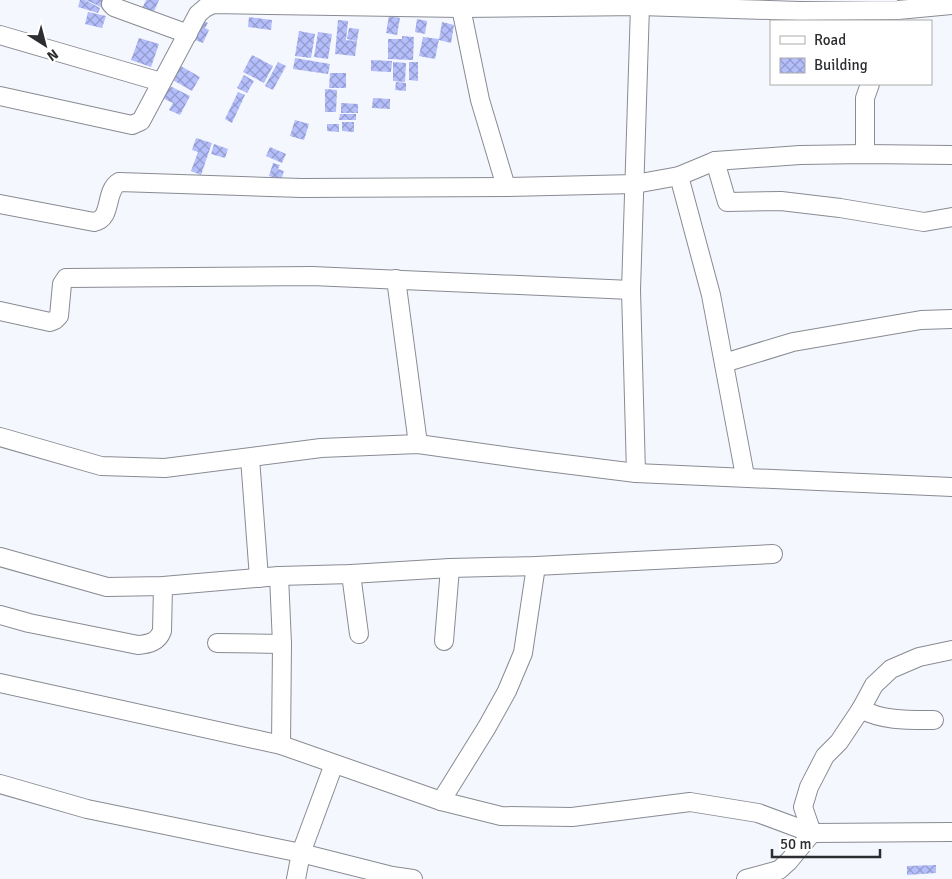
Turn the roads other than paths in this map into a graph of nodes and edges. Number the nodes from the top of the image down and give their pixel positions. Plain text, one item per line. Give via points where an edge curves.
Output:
1 (113, 0) edge
2 (408, 3) edge
3 (952, 5) edge
4 (640, 6) junction
5 (461, 8) junction
6 (897, 10) edge
7 (188, 34) junction
8 (0, 35) edge
9 (161, 82) junction
10 (870, 85) edge
11 (0, 96) edge
12 (865, 154) junction
13 (952, 155) edge
14 (715, 161) junction
15 (679, 176) junction
16 (634, 184) junction
17 (506, 187) junction
18 (0, 204) edge
19 (952, 217) edge
20 (396, 280) junction
21 (631, 290) junction
22 (0, 311) edge
23 (952, 319) edge
24 (724, 363) junction
25 (0, 437) edge
26 (418, 444) junction
27 (250, 458) junction
28 (636, 473) junction
29 (745, 476) junction
30 (952, 486) edge
31 (773, 554) dead end
32 (0, 557) edge
33 (536, 566) junction
34 (450, 568) junction
35 (351, 574) junction
36 (279, 576) junction
37 (259, 578) junction
38 (163, 586) junction
39 (0, 615) edge
40 (359, 634) dead end
41 (444, 642) dead end
42 (217, 643) dead end
43 (282, 644) junction
44 (952, 650) edge
45 (0, 683) edge
46 (862, 709) junction
47 (934, 720) dead end
48 (281, 745) junction
49 (334, 764) junction
50 (0, 784) edge
51 (440, 802) junction
52 (952, 832) edge
53 (812, 833) junction
54 (300, 853) junction
55 (296, 879) edge
56 (413, 879) edge
57 (746, 879) edge

1 - 7 street via 111,4 114,7
2 - 5 street
2 - 7 street via 212,4 198,14
3 - 6 street
4 - 5 street
4 - 6 street via 800,11
4 - 16 street
5 - 17 street via 480,100
7 - 9 street
8 - 9 street
9 - 11 street via 141,121 132,124
10 - 12 street via 864,98
12 - 13 street
12 - 14 street
14 - 15 street
14 - 19 street via 728,202 781,201 924,222
15 - 16 street
15 - 24 street
16 - 17 street
16 - 21 street
17 - 18 street via 302,188 119,182 112,188 104,217 94,222
20 - 21 street
20 - 22 street via 312,276 66,278 62,284 59,316 55,320 50,322
20 - 26 street
21 - 28 street
23 - 24 street via 921,320 793,342
24 - 29 street
25 - 27 street via 101,466 166,468
26 - 27 street via 321,448
26 - 28 street
27 - 37 street
28 - 29 street
29 - 30 street
31 - 33 street
32 - 38 street via 107,587
33 - 34 street
33 - 51 street via 523,653 507,691
34 - 35 street
34 - 41 street
35 - 36 street
35 - 40 street
36 - 37 street
36 - 43 street
37 - 38 street
38 - 39 street via 162,631 149,644 129,643
42 - 43 street
43 - 48 street
44 - 46 street via 919,657 891,669 874,685
45 - 48 street
46 - 47 street via 891,718
46 - 53 street via 825,756 809,786 803,807
48 - 49 street
49 - 51 street
49 - 54 street
50 - 54 street via 87,809
51 - 53 street via 501,816 572,817 690,802 758,813
52 - 53 street
53 - 57 street via 779,870
54 - 55 street
54 - 56 street

